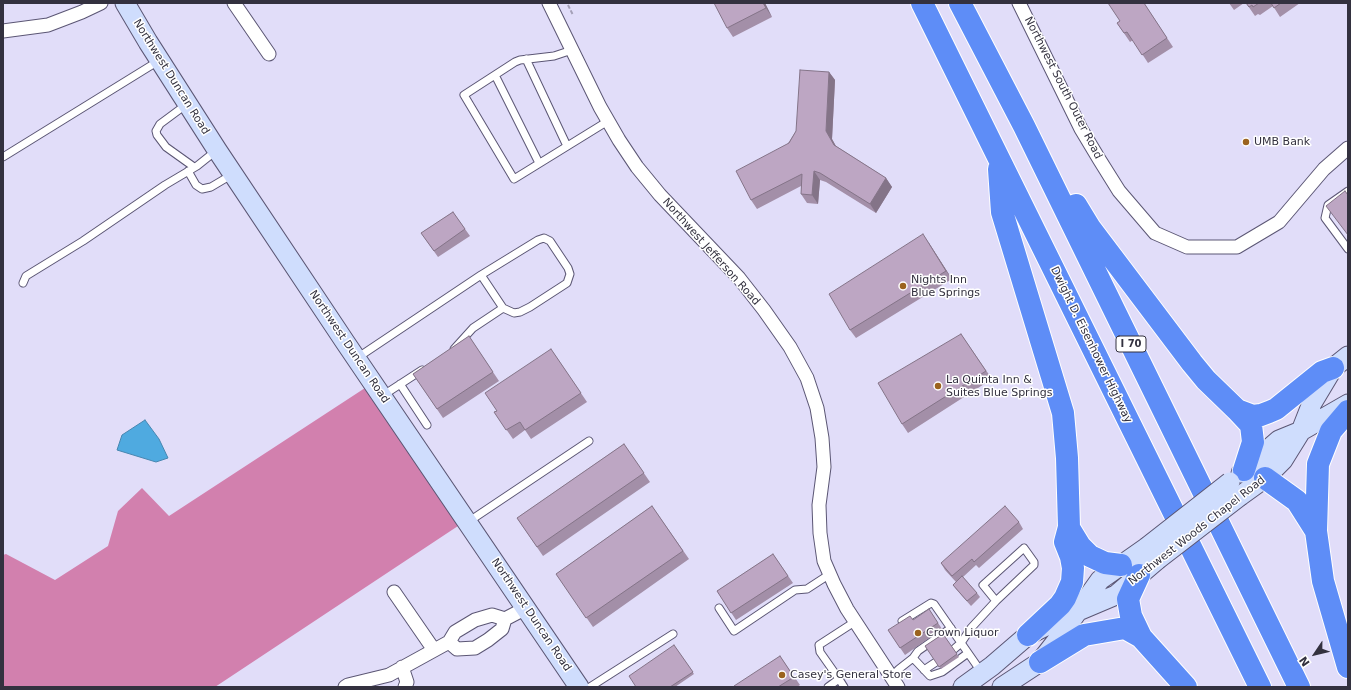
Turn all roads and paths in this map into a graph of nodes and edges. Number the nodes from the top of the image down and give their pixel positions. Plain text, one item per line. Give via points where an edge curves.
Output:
1 (101, 3) edge
2 (125, 3) edge
3 (234, 3) edge
4 (549, 3) edge
5 (922, 3) edge
6 (960, 3) edge
7 (1019, 3) edge
8 (568, 5) dead end
9 (573, 14) dead end
10 (3, 31) edge
11 (572, 50) junction
12 (269, 54) dead end
13 (526, 59) junction
14 (160, 60) junction
15 (495, 75) junction
16 (187, 104) junction
17 (608, 121) junction
18 (1024, 126) junction
19 (567, 146) junction
20 (1348, 148) edge
21 (217, 150) junction
22 (3, 157) edge
23 (998, 158) junction
24 (539, 163) junction
25 (191, 169) junction
26 (233, 174) junction
27 (1348, 190) edge
28 (1348, 249) edge
29 (481, 275) junction
30 (24, 283) dead end
31 (503, 308) junction
32 (447, 353) edge
33 (356, 358) junction
34 (1340, 362) edge
35 (430, 364) edge
36 (400, 384) junction
37 (382, 396) junction
38 (1348, 404) edge
39 (1237, 410) junction
40 (1348, 411) edge
41 (427, 425) dead end
42 (1301, 430) junction
43 (589, 441) dead end
44 (1265, 478) junction
45 (1238, 483) junction
46 (468, 522) junction
47 (1069, 527) junction
48 (1316, 531) junction
49 (1130, 570) junction
50 (830, 574) junction
51 (394, 592) dead end
52 (996, 602) junction
53 (526, 608) junction
54 (719, 608) dead end
55 (1077, 612) junction
56 (505, 619) junction
57 (856, 621) junction
58 (901, 622) edge
59 (950, 628) junction
60 (673, 634) dead end
61 (1028, 635) junction
62 (1141, 636) junction
63 (449, 642) junction
64 (961, 643) junction
65 (434, 650) junction
66 (953, 650) edge
67 (968, 653) junction
68 (913, 658) junction
69 (936, 662) edge
70 (1040, 662) junction
71 (402, 667) junction
72 (1348, 667) edge
73 (924, 670) junction
74 (982, 673) junction
75 (839, 679) junction
76 (895, 682) edge
77 (345, 687) edge
78 (405, 687) edge
79 (579, 687) edge
80 (590, 687) edge
81 (828, 687) edge
82 (844, 687) edge
83 (963, 687) edge
84 (1002, 687) edge
85 (1186, 687) edge
86 (1260, 687) edge
87 (1299, 687) edge

1 - 10 street via 48,25
2 - 14 street, Northwest Duncan Road
3 - 12 street
4 - 11 street, Northwest Jefferson Road
5 - 23 highway, Dwight D. Eisenhower Highway
6 - 18 highway, I 70
7 - 20 street, Northwest South Outer Road via 1081,129 1118,191 1155,233 1187,247 1237,247 1279,222 1324,168
8 - 9 path
11 - 13 lane via 554,56
11 - 17 street, Northwest Jefferson Road
13 - 15 lane via 515,62
13 - 19 lane
14 - 16 street, Northwest Duncan Road
14 - 22 lane
15 - 24 lane
15 - 24 lane via 464,95 514,179
16 - 21 street, Northwest Duncan Road
16 - 25 lane via 160,124 156,131 166,147
17 - 19 lane
17 - 50 street, Northwest Jefferson Road via 618,140 660,195 739,278 764,310 790,347 806,378 817,408 822,438 824,467 819,505 820,533 824,561
18 - 39 highway via 1090,228 1206,380
18 - 87 highway, I 70
19 - 24 lane
21 - 25 lane
21 - 26 street, Northwest Duncan Road
23 - 47 highway via 1002,212 1063,413
23 - 86 highway, Dwight D. Eisenhower Highway
25 - 26 lane via 196,185 202,189
25 - 30 lane via 26,276
26 - 33 street, Northwest Duncan Road
27 - 28 lane via 1328,205 1325,218
29 - 31 lane
29 - 31 lane via 533,242 544,238 550,241 568,268 570,274 567,283 530,307 514,313
29 - 33 lane
31 - 32 lane via 473,328
33 - 37 street, Northwest Duncan Road
34 - 39 highway via 1322,372 1276,409 1253,416
34 - 42 street, Northwest Woods Chapel Road via 1312,403
35 - 36 lane
36 - 37 lane
36 - 41 lane
37 - 46 street, Northwest Duncan Road
38 - 42 street, Northwest Woods Chapel Road
39 - 45 highway via 1251,425 1253,442
40 - 48 highway via 1331,432 1318,464
42 - 44 street, Northwest Woods Chapel Road via 1283,460
42 - 45 street, Northwest Woods Chapel Road via 1279,440
43 - 46 lane
44 - 45 street, Northwest Woods Chapel Road
44 - 48 highway via 1297,501
45 - 49 street, Northwest Woods Chapel Road, bridge
46 - 53 street, Northwest Duncan Road
47 - 49 highway via 1080,546 1090,556
47 - 61 highway via 1065,542 1072,557 1072,582 1060,605
48 - 72 highway via 1323,581
49 - 55 street, Northwest Woods Chapel Road via 1100,580
49 - 62 highway via 1128,599 1131,616
50 - 54 lane via 807,589 795,590 734,631
50 - 57 street, Northwest Jefferson Road via 847,609
51 - 65 street
52 - 52 lane via 1034,565 1024,548 983,585
52 - 64 lane via 971,628
53 - 56 street
53 - 79 street, Northwest Duncan Road
55 - 61 street
55 - 70 street, Northwest Woods Chapel Road
56 - 63 street via 492,615 475,620 455,632
56 - 63 street via 502,629 475,648 457,649
57 - 75 lane via 819,645 820,652
57 - 76 street, Northwest Jefferson Road
58 - 59 lane via 931,603
59 - 64 lane
59 - 68 lane via 918,650
60 - 80 lane
61 - 74 street
62 - 70 highway via 1125,628 1084,635
62 - 85 highway
63 - 65 street
64 - 66 lane
64 - 67 lane
65 - 71 street
67 - 73 lane via 941,672 930,676
67 - 74 lane
68 - 73 lane
68 - 76 lane via 899,669
69 - 73 lane
70 - 84 street, Northwest Woods Chapel Road
71 - 77 street via 389,674
71 - 78 street via 407,682
74 - 83 street
75 - 81 lane
75 - 82 lane

